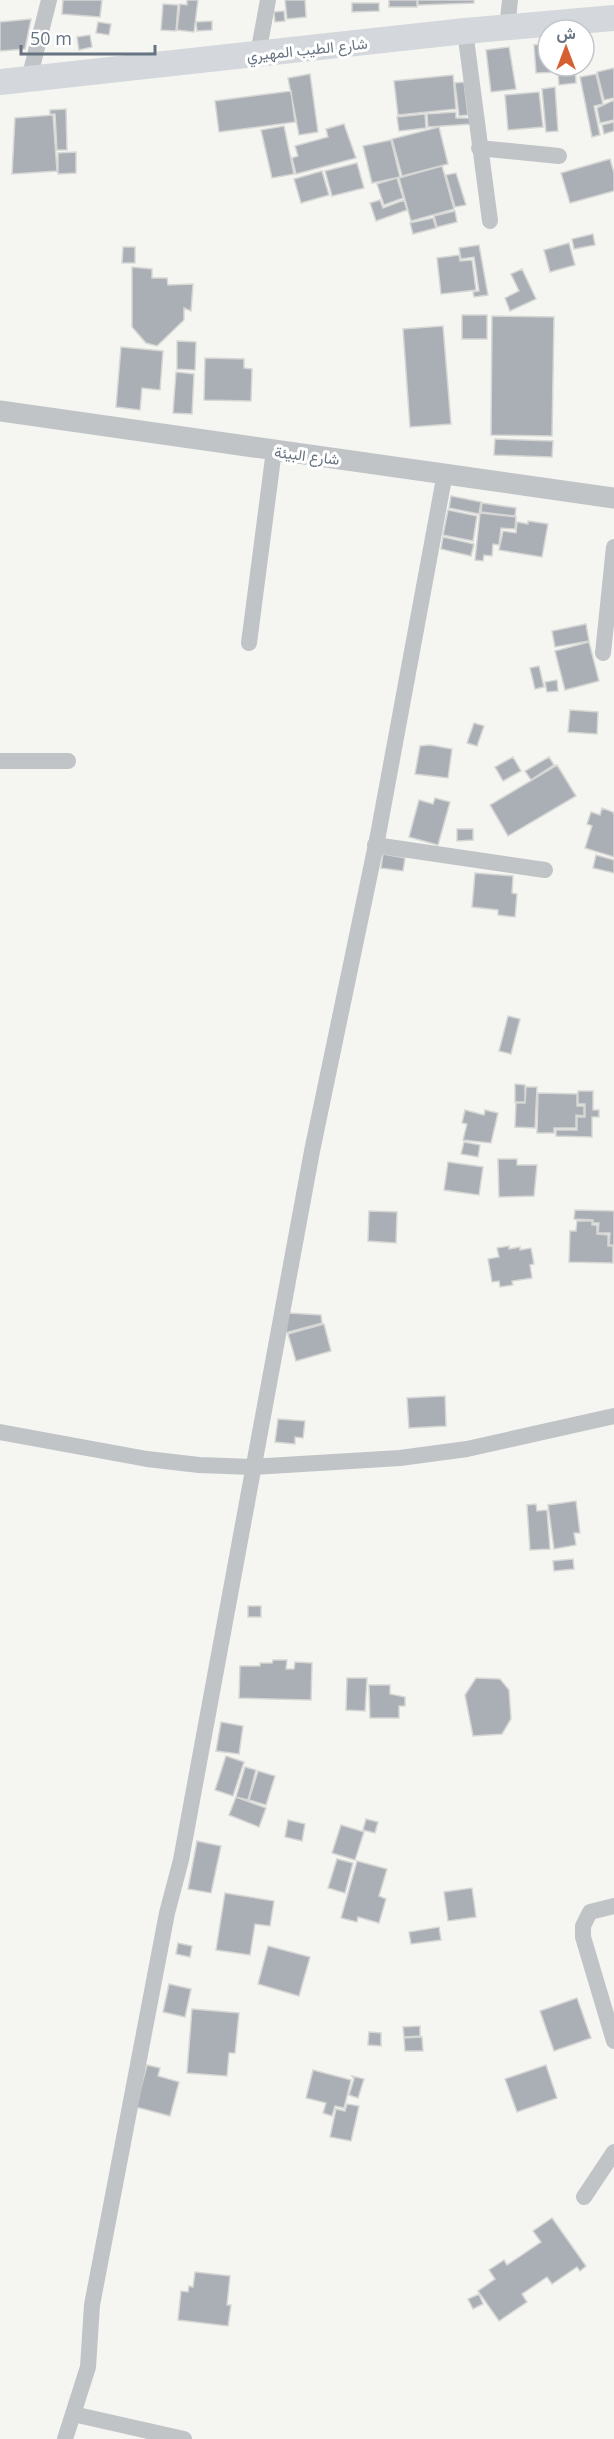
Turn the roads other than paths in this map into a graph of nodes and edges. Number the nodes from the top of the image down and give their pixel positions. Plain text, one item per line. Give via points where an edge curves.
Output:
1 (49, 0) edge
2 (268, 0) edge
3 (510, 0) edge
4 (614, 18) edge
5 (507, 29) junction
6 (465, 31) junction
7 (258, 54) junction
8 (29, 79) junction
9 (1, 88) edge
10 (478, 148) junction
11 (559, 156) dead end
12 (489, 221) dead end
13 (0, 411) edge
14 (274, 450) junction
15 (446, 473) junction
16 (614, 498) edge
17 (614, 547) edge
18 (249, 643) dead end
19 (603, 653) dead end
20 (0, 761) edge
21 (68, 761) dead end
22 (375, 845) junction
23 (545, 870) dead end
24 (614, 1416) edge
25 (0, 1432) edge
26 (252, 1467) junction
27 (614, 1906) edge
28 (614, 2041) edge
29 (614, 2152) edge
30 (584, 2197) dead end
31 (74, 2414) junction
32 (65, 2439) edge
33 (184, 2439) edge

1 - 8 street
2 - 7 street
3 - 5 street
4 - 5 main road, شارع الطيب المهيري
5 - 6 main road, شارع الطيب المهيري
6 - 7 main road, شارع الطيب المهيري
6 - 10 street
7 - 8 main road, شارع الطيب المهيري
8 - 9 main road, شارع الطيب المهيري
10 - 11 street
10 - 12 street
13 - 14 street, شارع البيئة
14 - 15 street, شارع البيئة
14 - 18 street
15 - 16 street, شارع البيئة
15 - 22 street
17 - 19 street
20 - 21 street
22 - 23 street
22 - 26 street
24 - 26 street via 467,1449 400,1458
25 - 26 street via 147,1459
26 - 31 street via 181,1860 167,1913 92,2305 88,2367
27 - 28 street via 590,1912 583,1937
29 - 30 street
31 - 32 street
31 - 33 street

